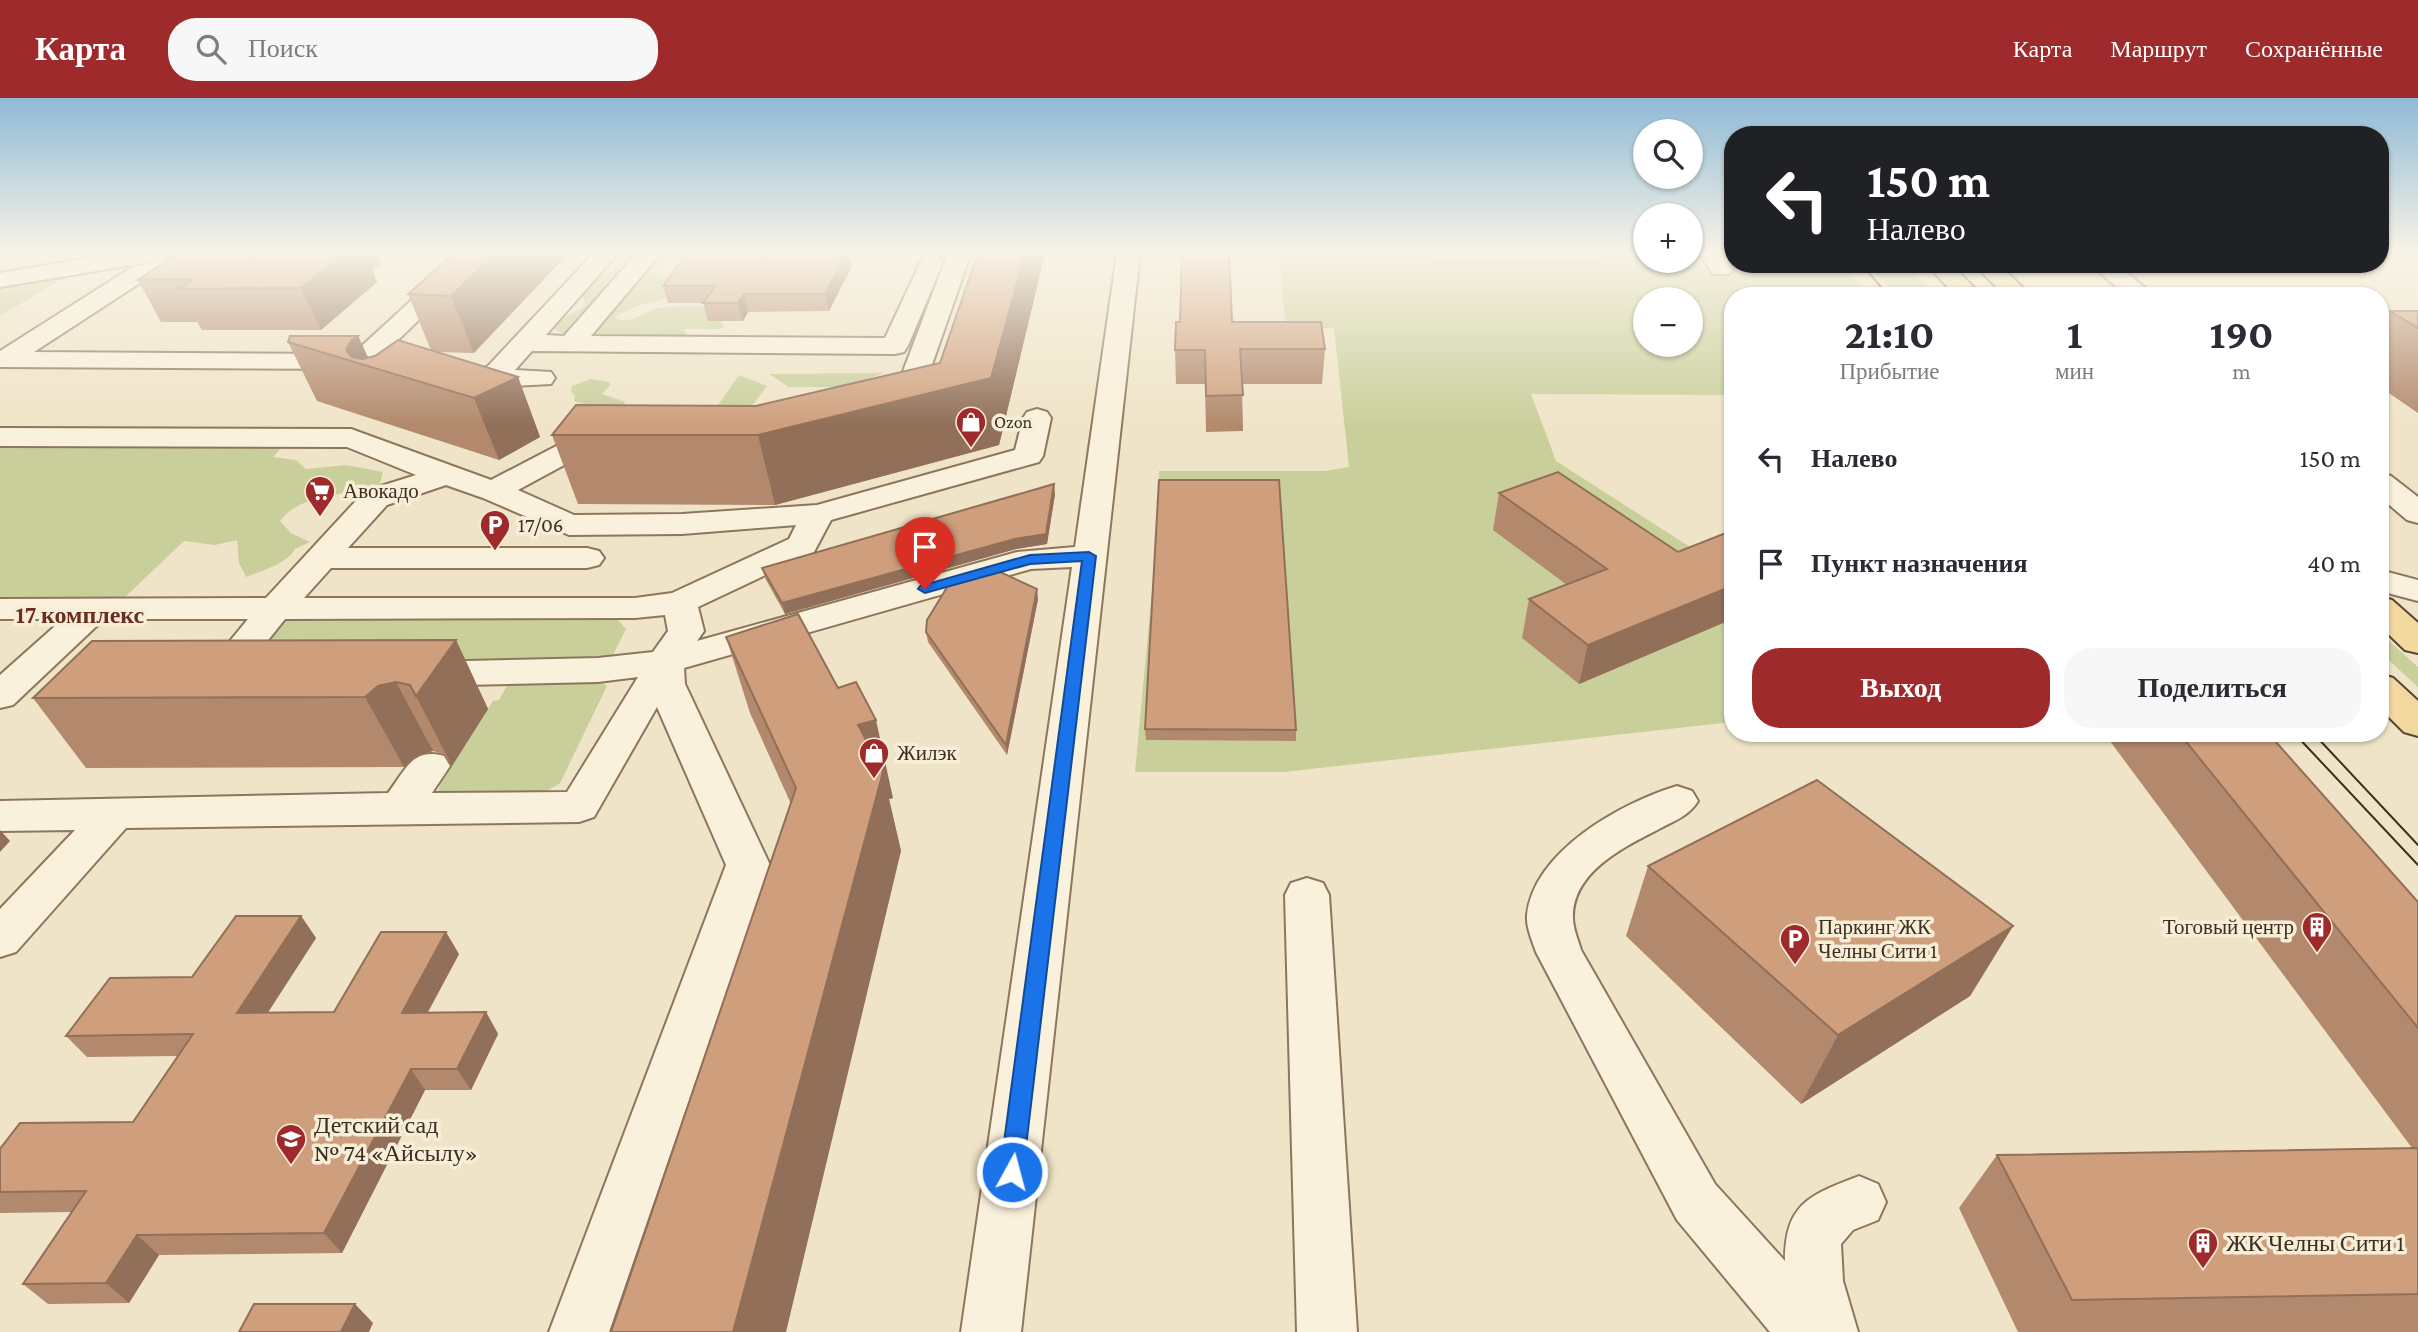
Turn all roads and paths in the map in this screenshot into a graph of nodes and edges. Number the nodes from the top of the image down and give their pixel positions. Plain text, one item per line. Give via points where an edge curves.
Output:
1 (81, 311) edge
2 (415, 311) edge
3 (554, 311) edge
4 (599, 311) edge
5 (910, 311) edge
6 (939, 311) edge
7 (1121, 311) edge
8 (524, 343) junction
9 (571, 343) junction
10 (361, 361) junction
11 (398, 361) edge
12 (433, 362) edge
13 (490, 378) junction
14 (541, 378) dead end
15 (378, 417) edge
16 (1037, 418) dead end
17 (872, 425) edge
18 (0, 437) edge
19 (351, 438) junction
20 (638, 449) edge
21 (444, 475) junction
22 (2389, 489) edge
23 (494, 491) junction
24 (2418, 513) edge
25 (818, 514) junction
26 (1089, 556) junction
27 (321, 558) junction
28 (587, 558) dead end
29 (2389, 583) edge
30 (2418, 591) edge
31 (680, 603) junction
32 (0, 609) edge
33 (2389, 615) edge
34 (268, 617) junction
35 (84, 619) junction
36 (0, 628) edge
37 (2418, 642) edge
38 (665, 662) junction
39 (260, 674) edge
40 (384, 675) edge
41 (0, 696) edge
42 (2389, 696) edge
43 (2418, 723) edge
44 (430, 766) dead end
45 (1677, 801) dead end
46 (401, 806) junction
47 (115, 814) junction
48 (0, 816) edge
49 (1307, 895) dead end
50 (0, 939) edge
51 (1859, 1202) dead end
52 (579, 1332) edge
53 (991, 1332) edge
54 (1327, 1332) edge
55 (1809, 1332) edge
56 (1828, 1332) edge

1 - 10 street via 4,360
2 - 10 street
3 - 8 street
4 - 9 street
5 - 9 street via 895,346
6 - 17 street via 900,417
7 - 26 street
8 - 9 street
8 - 13 street
10 - 11 street
12 - 13 street via 455,362 422,383
13 - 14 street
15 - 19 street
16 - 25 street via 1028,456 897,483
18 - 19 street
19 - 21 street
20 - 23 street via 574,448
21 - 23 street
21 - 27 street via 376,498
22 - 24 street
23 - 25 street via 569,525 682,524
25 - 31 street via 802,545
26 - 38 street via 1030,559
26 - 53 street
27 - 28 street
27 - 34 street
29 - 30 street
31 - 34 street
31 - 38 street via 686,631
32 - 35 street
33 - 37 main road
34 - 35 street
34 - 39 street via 222,674
35 - 36 street
35 - 41 street
38 - 40 street via 598,670
38 - 46 street via 579,807
38 - 52 street via 666,684 748,865
42 - 43 main road
44 - 46 street
45 - 55 street via 1584,853 1558,883 1549,916 1559,952 1696,1202
46 - 47 street
47 - 48 street
47 - 50 street
49 - 54 street
51 - 56 street via 1833,1212 1813,1235 1814,1281

